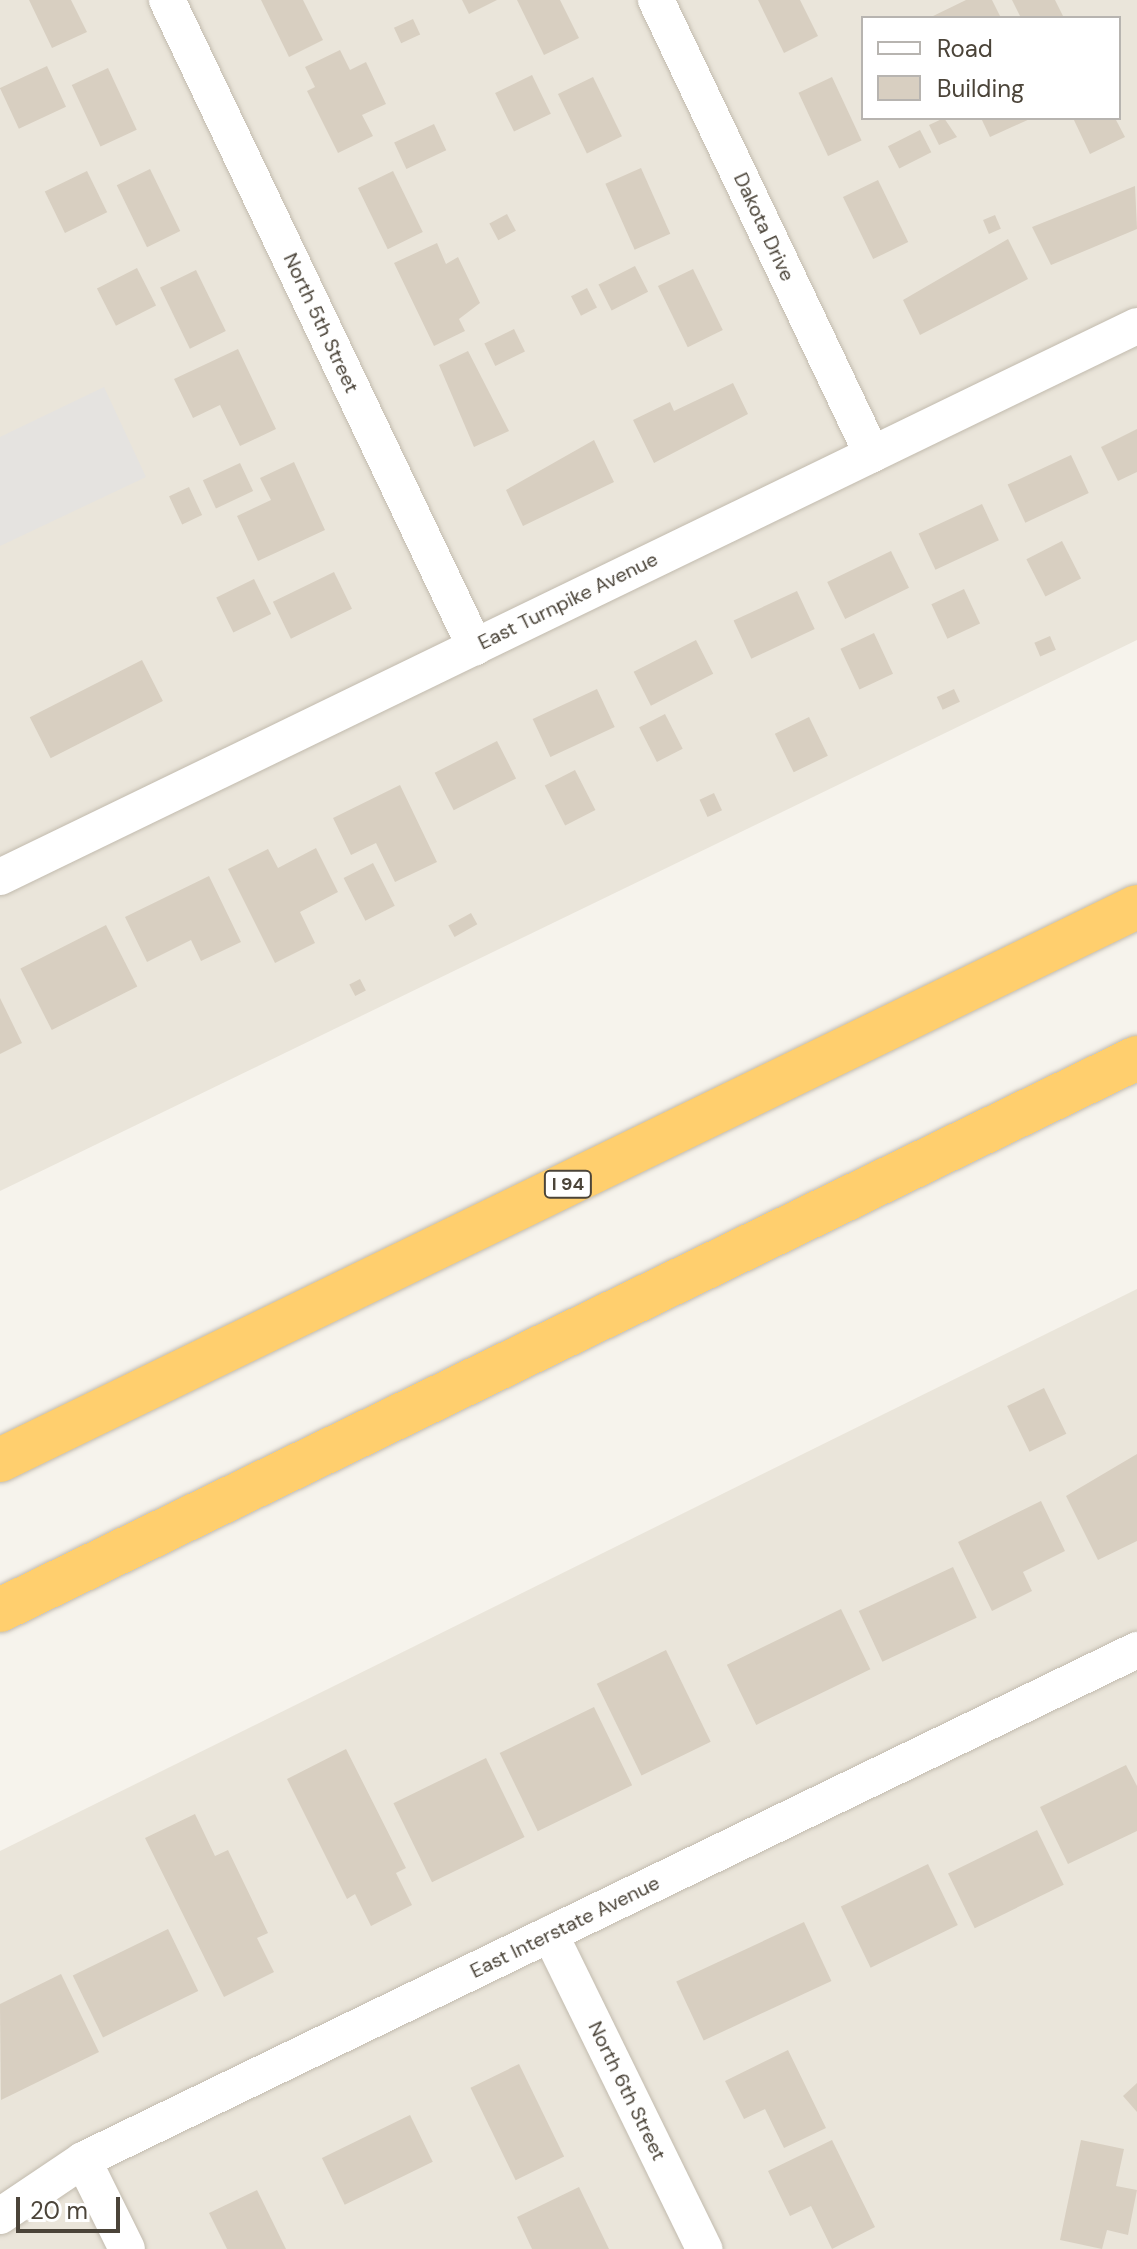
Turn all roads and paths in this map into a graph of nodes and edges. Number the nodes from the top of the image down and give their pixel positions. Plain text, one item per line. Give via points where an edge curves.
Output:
1 (167, 0) edge
2 (656, 0) edge
3 (1137, 326) edge
4 (872, 454) junction
5 (475, 647) junction
6 (0, 877) edge
7 (1137, 907) edge
8 (1137, 1058) edge
9 (0, 1460) edge
10 (0, 1610) edge
11 (1137, 1650) edge
12 (550, 1934) junction
13 (83, 2160) junction
14 (0, 2216) edge
15 (127, 2249) edge
16 (704, 2249) edge

1 - 5 street, North 5th Street
2 - 4 street, Dakota Drive
3 - 4 street, East Turnpike Avenue
4 - 5 street, East Turnpike Avenue
5 - 6 street, East Turnpike Avenue
7 - 9 highway, I 94
8 - 10 highway
11 - 12 street, East Interstate Avenue
12 - 13 street, East Interstate Avenue
12 - 16 street, North 6th Street
13 - 14 street, East Interstate Avenue
13 - 15 street

